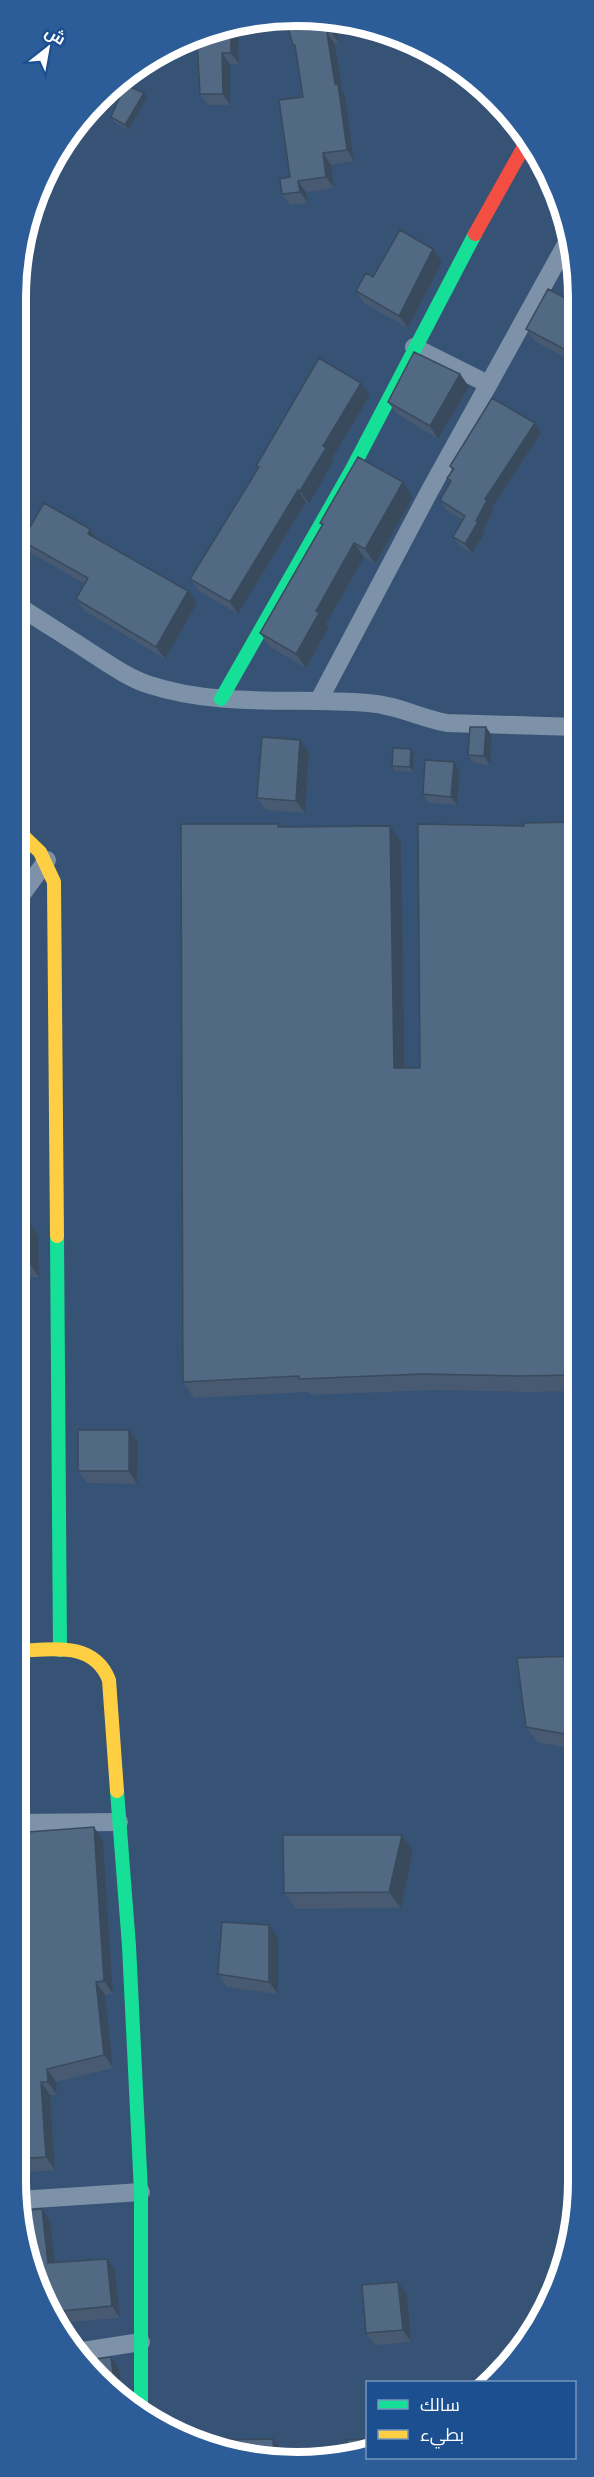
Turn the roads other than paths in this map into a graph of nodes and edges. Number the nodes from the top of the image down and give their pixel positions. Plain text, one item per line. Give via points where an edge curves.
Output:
1 (524, 147) edge
2 (564, 248) edge
3 (414, 347) junction
4 (488, 384) junction
5 (26, 611) edge
6 (221, 699) junction
7 (319, 700) junction
8 (568, 727) edge
9 (26, 838) edge
10 (47, 860) junction
11 (26, 889) edge
12 (60, 1650) junction
13 (26, 1651) edge
14 (119, 1822) junction
15 (26, 1823) edge
16 (141, 2192) junction
17 (26, 2200) edge
18 (141, 2342) junction
19 (86, 2350) edge
20 (141, 2402) edge

1 - 3 street
2 - 4 street
3 - 4 street
3 - 6 street via 351,471
4 - 7 street
5 - 6 street via 134,678 179,693
6 - 7 street
7 - 8 street via 396,707 447,723
9 - 10 street
10 - 11 street
10 - 12 street via 54,882
12 - 13 street
12 - 14 street via 86,1653 96,1659 109,1680
14 - 15 street
14 - 16 street
16 - 17 street
16 - 18 street
18 - 19 street
18 - 20 street

